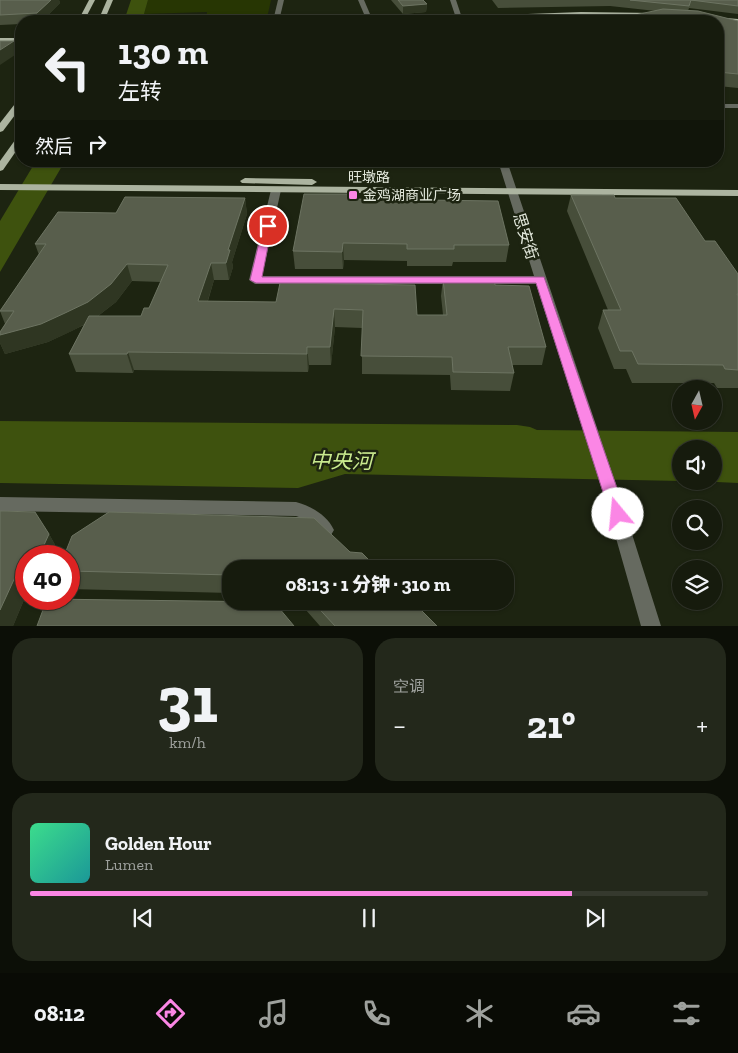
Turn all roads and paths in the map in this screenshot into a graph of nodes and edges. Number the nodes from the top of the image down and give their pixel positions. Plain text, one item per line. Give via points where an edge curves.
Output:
1 (92, 0) edge
2 (110, 0) edge
3 (282, 0) edge
4 (361, 0) edge
5 (453, 0) edge
6 (84, 15) edge
7 (104, 15) edge
8 (278, 15) edge
9 (367, 15) edge
10 (458, 15) edge
11 (571, 15) edge
12 (628, 15) edge
13 (724, 21) edge
14 (724, 22) edge
15 (738, 22) edge
16 (15, 38) edge
17 (0, 39) edge
18 (724, 106) edge
19 (738, 106) edge
20 (15, 110) edge
21 (0, 129) edge
22 (15, 147) edge
23 (504, 167) edge
24 (0, 168) edge
25 (0, 179) edge
26 (16, 183) junction
27 (61, 184) junction
28 (738, 185) edge
29 (0, 187) edge
30 (510, 187) junction
31 (276, 190) junction
32 (738, 193) edge
33 (540, 280) junction
34 (0, 504) edge
35 (339, 543) edge
36 (651, 626) edge

1 - 6 main road
2 - 7 main road
3 - 8 street
4 - 9 street
5 - 10 street
11 - 12 main road
13 - 15 main road
14 - 15 main road
16 - 17 main road
18 - 19 street
20 - 21 main road
22 - 24 main road
23 - 30 street, 思安街
25 - 26 main road, 旺墩路
26 - 27 main road, 旺墩路
26 - 29 main road, 旺墩路
27 - 30 main road, 旺墩路
27 - 31 main road, 旺墩路
28 - 30 main road, 旺墩路
30 - 31 main road, 旺墩路
30 - 32 main road, 旺墩路
30 - 33 street, 思安街
31 - 33 street via 256,280
33 - 36 street, 思安街 via 612,496
34 - 35 street via 296,509 306,512

